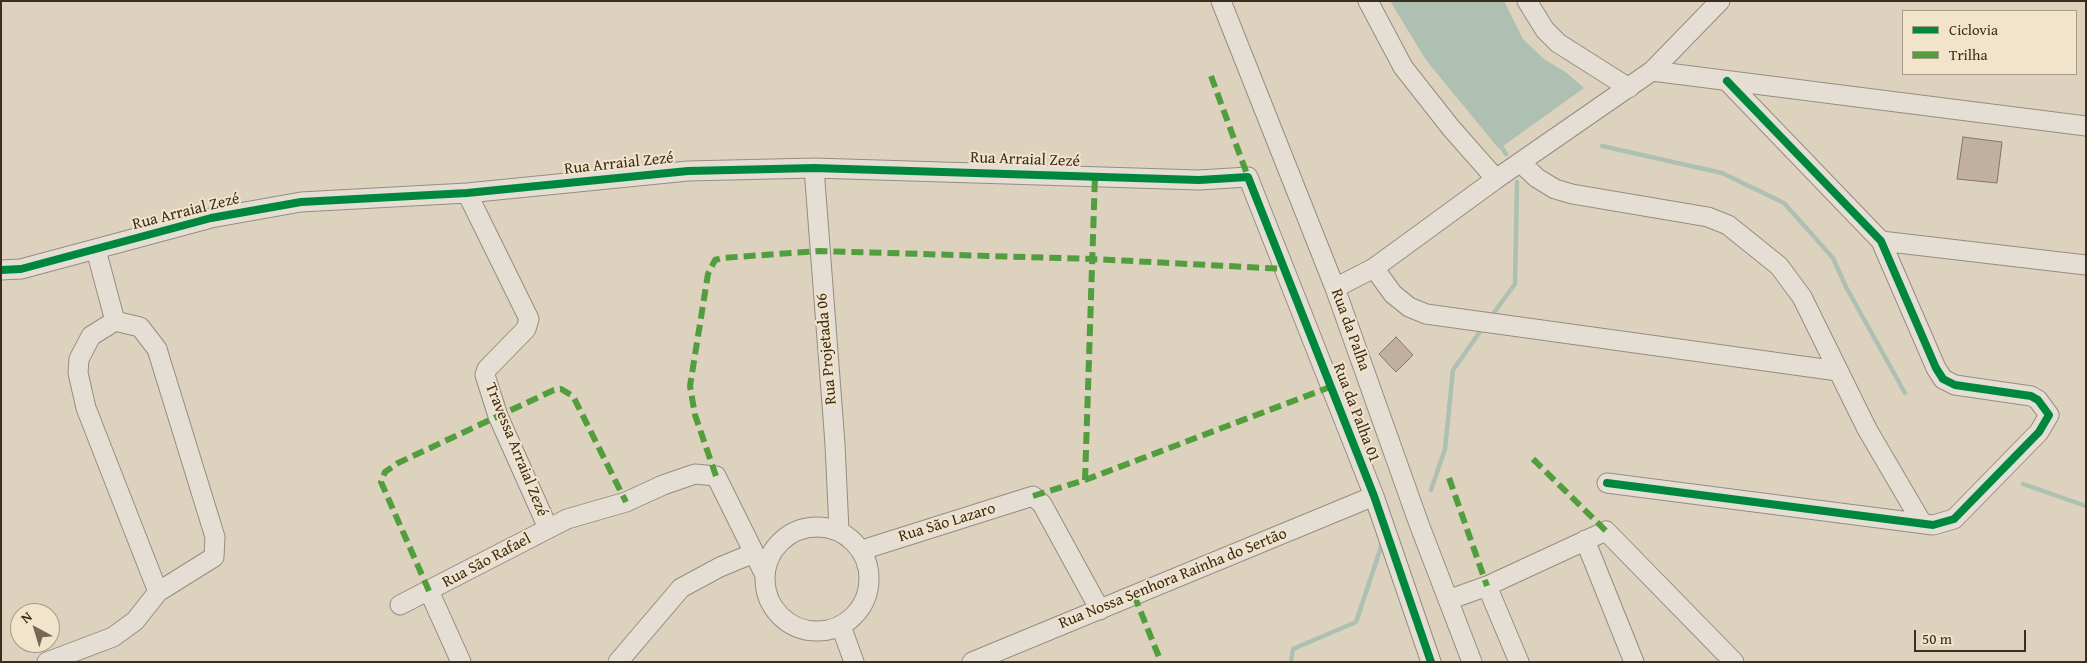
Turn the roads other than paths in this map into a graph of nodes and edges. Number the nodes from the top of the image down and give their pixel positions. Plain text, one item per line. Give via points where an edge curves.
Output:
1 (1221, 1) edge
2 (1368, 1) edge
3 (1527, 1) edge
4 (1720, 1) edge
5 (1652, 71) junction
6 (1727, 81) junction
7 (1629, 88) junction
8 (2086, 126) edge
9 (1520, 163) junction
10 (814, 168) junction
11 (1248, 177) joint
12 (1496, 179) junction
13 (467, 193) junction
14 (1881, 241) junction
15 (96, 250) junction
16 (2086, 265) edge
17 (1374, 268) junction
18 (1, 270) edge
19 (1335, 288) junction
20 (115, 321) junction
21 (1838, 372) junction
22 (1607, 483) dead end
23 (1374, 496) junction
24 (1922, 523) junction
25 (548, 528) junction
26 (839, 531) junction
27 (1585, 540) junction
28 (862, 550) junction
29 (754, 553) junction
30 (764, 574) junction
31 (1488, 586) junction
32 (429, 591) junction
33 (158, 592) junction
34 (1448, 600) junction
35 (400, 605) dead end
36 (1100, 610) junction
37 (841, 626) junction
38 (47, 662) edge
39 (461, 662) edge
40 (618, 662) edge
41 (854, 662) edge
42 (972, 662) edge
43 (1431, 662) edge
44 (1472, 662) edge
45 (1519, 662) edge
46 (1634, 662) edge
47 (1734, 662) edge

1 - 19 street, Rua da Palha
2 - 12 street via 1403,67
3 - 7 street via 1545,30 1558,43
4 - 5 street
5 - 6 street
5 - 7 street
6 - 8 street
6 - 14 street
7 - 9 street
9 - 12 street
9 - 21 street via 1555,189 1708,217 1728,225 1779,266 1802,297
10 - 11 street, Rua Arraial Zezé via 1199,180
10 - 13 street, Rua Arraial Zezé via 688,171
10 - 26 street, Rua Projetada 06
11 - 23 street, Rua da Palha 01
12 - 17 street
13 - 15 street, Rua Arraial Zezé via 300,202 211,218
13 - 25 street, Travessa Arraial Zezé via 529,319 526,329 485,375 498,416
14 - 16 street
14 - 24 street via 1943,378 1955,385 2031,396 2049,414 2039,432 1954,519 1933,525
15 - 18 street, Rua Arraial Zezé via 21,269
15 - 20 street
17 - 19 street
17 - 21 street via 1393,294 1409,307 1426,314
19 - 34 street, Rua da Palha
20 - 33 street via 91,336 79,359 78,373 86,408
20 - 33 street via 140,327 157,349 215,536 214,557
21 - 24 street
22 - 24 street
23 - 36 street, Rua Nossa Senhora Rainha do Sertão
23 - 43 street, Rua da Palha 01
25 - 29 street, Rua São Rafael via 578,515 626,502 684,476 705,474 716,476
25 - 32 street, Rua São Rafael
26 - 28 street
26 - 30 street via 826,527 798,530 776,547
27 - 31 street
27 - 46 street
27 - 47 street via 1606,531
28 - 36 street, Rua São Lazaro via 1033,496 1042,504
28 - 37 street via 870,582 866,599 856,614
29 - 30 street
29 - 40 street via 681,588
30 - 37 street via 768,597 784,619 812,631
31 - 34 street
31 - 45 street
32 - 35 street, Rua São Rafael
32 - 39 street
33 - 38 street via 135,622 113,637
34 - 44 street, Rua da Palha
36 - 42 street, Rua Nossa Senhora Rainha do Sertão
37 - 41 street

